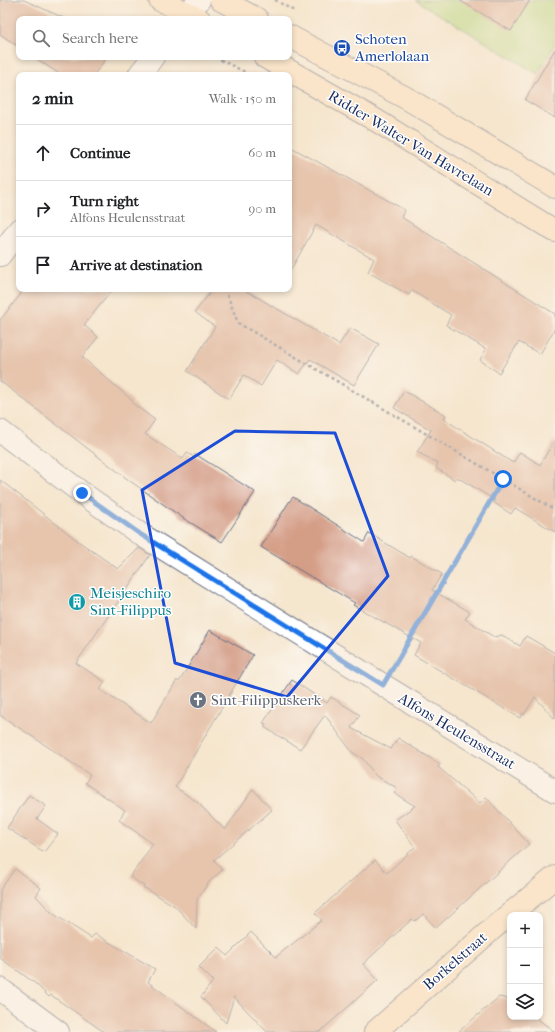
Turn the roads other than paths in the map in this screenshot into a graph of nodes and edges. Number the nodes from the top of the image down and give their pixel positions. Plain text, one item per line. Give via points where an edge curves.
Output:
1 (160, 0) edge
2 (221, 0) edge
3 (192, 13) edge
4 (251, 16) edge
5 (292, 38) edge
6 (151, 60) edge
7 (270, 60) edge
8 (141, 72) edge
9 (291, 72) edge
10 (292, 72) edge
11 (555, 187) edge
12 (555, 231) edge
13 (16, 234) edge
14 (0, 255) edge
15 (0, 431) edge
16 (555, 791) edge
17 (555, 877) edge
18 (0, 989) edge
19 (58, 1032) edge
20 (375, 1032) edge

1 - 3 main road
2 - 4 main road
5 - 11 main road via 408,99
6 - 8 street
7 - 9 main road, Ridder Walter Van Havrelaan
10 - 12 main road, Ridder Walter Van Havrelaan via 377,121
13 - 14 street
15 - 16 street, Alfons Heulensstraat via 140,534
17 - 20 main road, Borkelstraat
18 - 19 street

